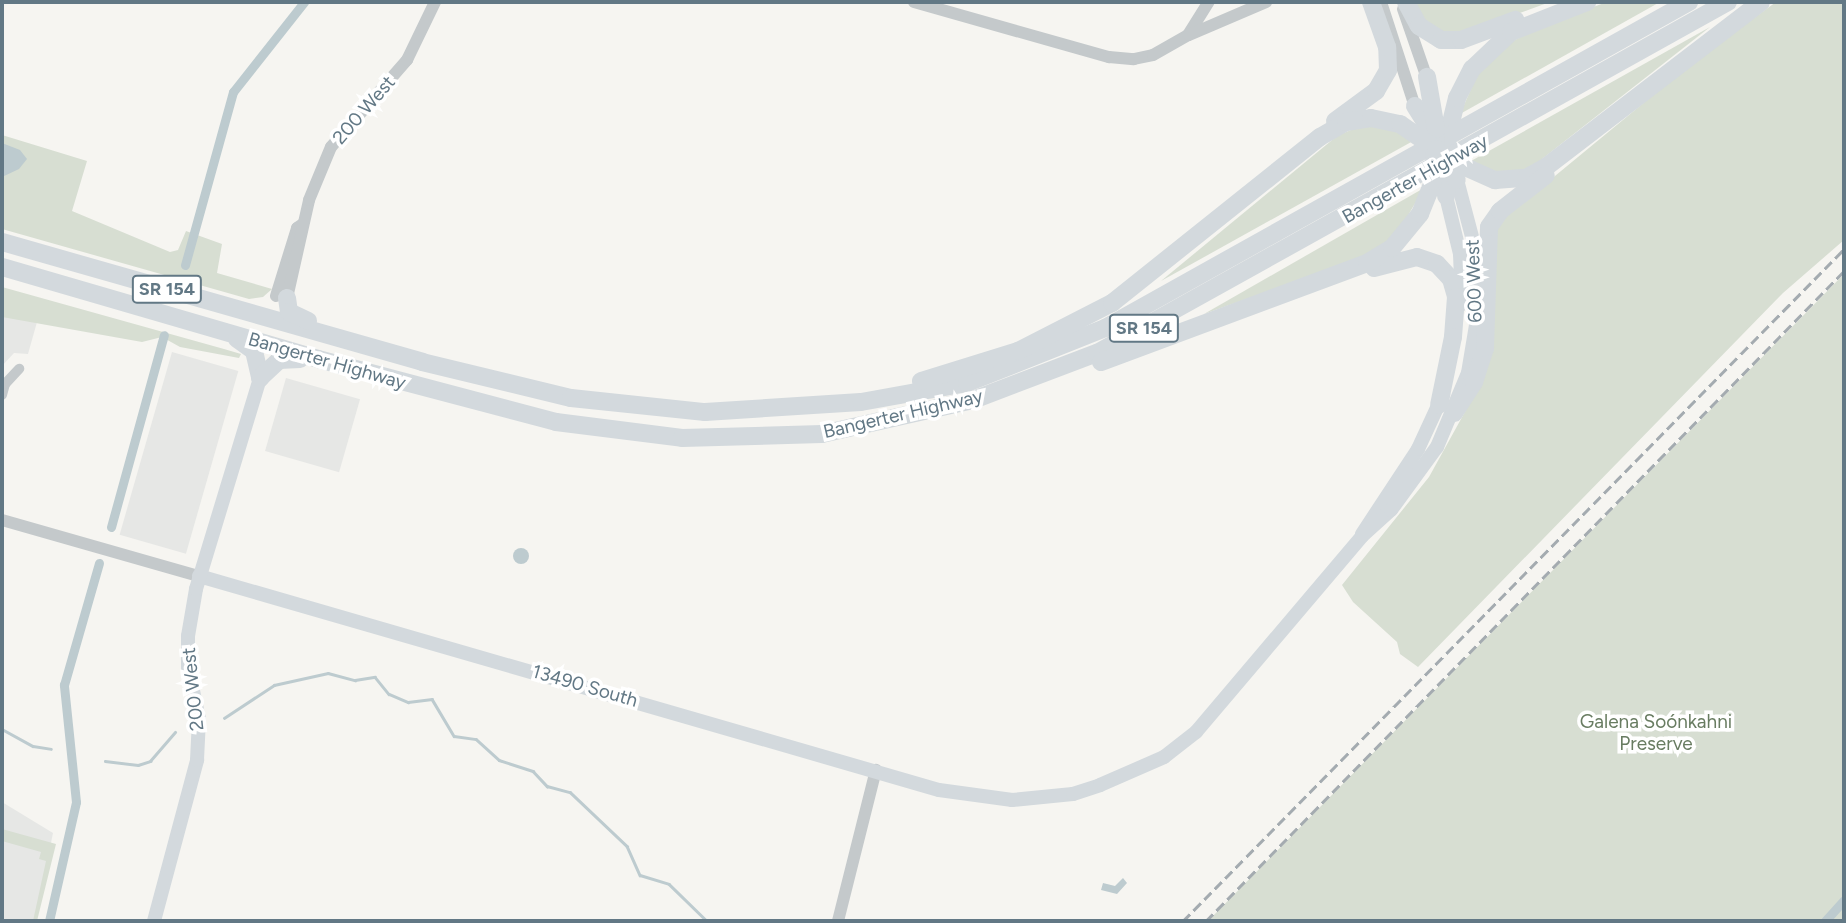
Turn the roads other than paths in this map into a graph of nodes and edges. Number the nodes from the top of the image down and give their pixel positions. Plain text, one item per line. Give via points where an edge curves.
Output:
1 (435, 2) edge
2 (914, 2) edge
3 (1209, 2) edge
4 (1266, 2) edge
5 (1371, 2) edge
6 (1381, 2) edge
7 (1400, 2) edge
8 (1406, 2) edge
9 (1568, 2) edge
10 (1587, 2) edge
11 (1689, 2) edge
12 (1728, 2) edge
13 (1761, 2) edge
14 (1187, 36) junction
15 (1427, 77) joint
16 (1656, 82) junction
17 (1415, 106) joint
18 (1320, 137) junction
19 (1440, 150) junction
20 (1457, 180) joint
21 (1446, 196) joint
22 (2, 233) edge
23 (2, 242) edge
24 (82, 263) junction
25 (2, 267) edge
26 (1313, 282) junction
27 (281, 297) junction
28 (253, 314) junction
29 (227, 332) junction
30 (367, 346) junction
31 (318, 359) junction
32 (19, 369) dead end
33 (260, 378) junction
34 (913, 393) junction
35 (2, 395) edge
36 (1446, 409) junction
37 (860, 428) junction
38 (2, 520) edge
39 (199, 576) junction
40 (1167, 754) joint
41 (876, 770) junction
42 (154, 921) edge
43 (838, 921) edge

1 - 27 street, 200 West via 407,60 331,147
2 - 14 street via 1109,57 1134,59 1171,47
3 - 14 street
4 - 14 street
5 - 18 highway via 1388,52 1386,76 1372,95
6 - 17 street
7 - 15 street
8 - 9 highway via 1423,31 1454,41
10 - 19 highway via 1520,27 1492,47 1462,87
11 - 34 highway, Bangerter Highway / SR 154 via 1096,332 996,373
12 - 37 highway, Bangerter Highway / SR 154 via 1479,144 1071,365 973,400
13 - 16 highway
15 - 19 highway
16 - 19 highway via 1533,175 1495,180
16 - 36 highway via 1492,221 1487,239 1490,296 1485,348 1474,382
17 - 19 highway
18 - 19 highway via 1346,122 1371,118 1400,124
18 - 34 highway via 1112,303 1018,351 920,381
19 - 20 highway
19 - 21 highway
19 - 26 highway via 1425,205 1400,241 1367,263
20 - 36 main road, 600 West via 1469,216 1478,289 1471,355
21 - 36 main road, 600 West via 1458,240 1462,298
22 - 24 highway via 67,252
23 - 24 highway, Bangerter Highway / SR 154
24 - 28 highway, Bangerter Highway / SR 154
25 - 29 highway, Bangerter Highway / SR 154
26 - 36 highway via 1410,257 1442,268 1454,286 1455,311
26 - 37 highway via 1004,400 888,430
27 - 28 highway
27 - 30 highway via 289,312 359,335
28 - 30 highway, Bangerter Highway / SR 154
29 - 31 highway, Bangerter Highway / SR 154
29 - 33 highway via 254,351
30 - 34 highway, Bangerter Highway / SR 154 via 543,393 644,408 758,412
31 - 33 highway via 279,360
31 - 37 highway, Bangerter Highway / SR 154 via 506,411 616,432 730,439
32 - 35 street via 5,384
33 - 39 main road, 200 West
36 - 40 main road, 600 West via 1362,536 1196,732
38 - 39 street, 13490 South
39 - 41 main road, 13490 South
39 - 42 main road, 200 West via 188,636 188,667 199,719 197,760
40 - 41 main road, 13490 South via 1100,785 1044,798 976,797
41 - 43 street

